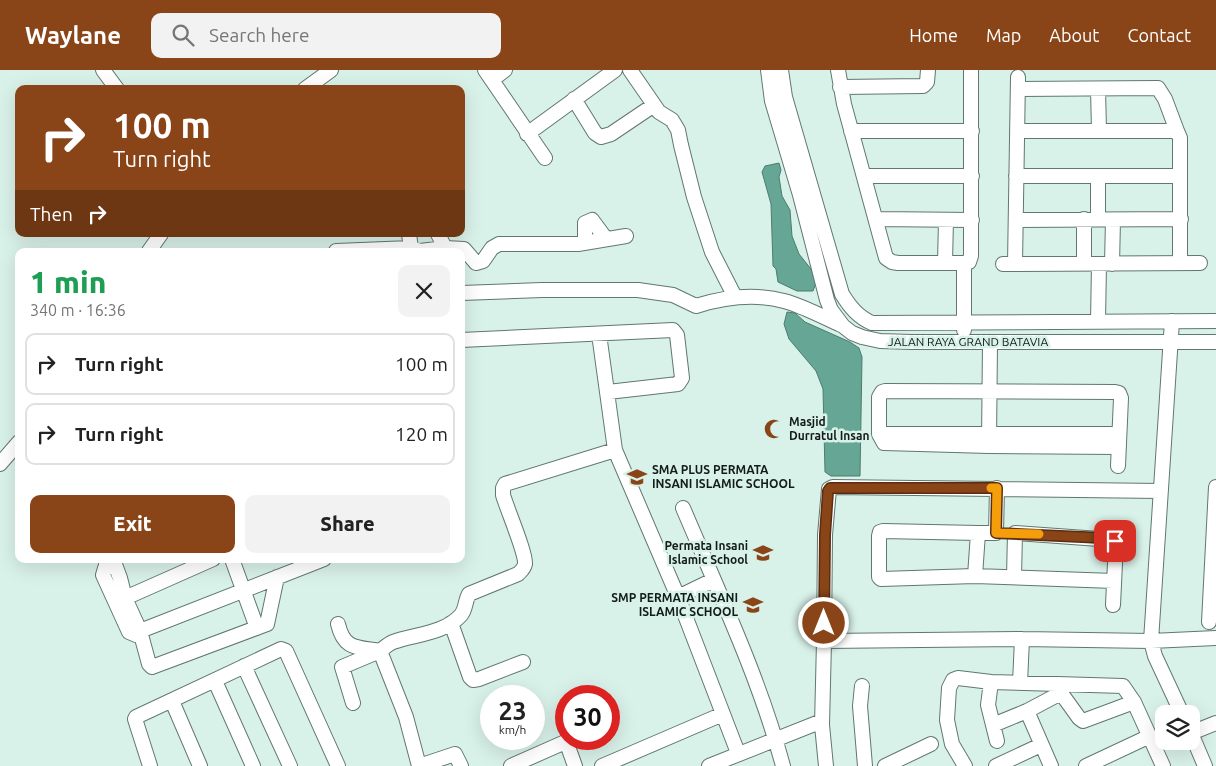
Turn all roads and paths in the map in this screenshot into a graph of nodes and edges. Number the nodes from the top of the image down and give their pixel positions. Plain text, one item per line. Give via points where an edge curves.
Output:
1 (103, 70) edge
2 (331, 70) edge
3 (505, 70) edge
4 (615, 70) edge
5 (630, 70) edge
6 (768, 70) edge
7 (780, 70) edge
8 (838, 70) edge
9 (928, 70) edge
10 (972, 70) edge
11 (489, 75) edge
12 (114, 85) edge
13 (310, 85) edge
14 (840, 87) junction
15 (1098, 88) junction
16 (574, 99) junction
17 (654, 105) junction
18 (851, 131) junction
19 (972, 131) junction
20 (1017, 131) junction
21 (1098, 131) junction
22 (1177, 131) junction
23 (527, 134) junction
24 (545, 158) dead end
25 (865, 176) junction
26 (972, 176) junction
27 (1016, 176) junction
28 (1098, 176) junction
29 (1180, 176) junction
30 (876, 219) junction
31 (1091, 219) junction
32 (1180, 219) junction
33 (946, 220) junction
34 (972, 220) junction
35 (1016, 220) junction
36 (1113, 220) junction
37 (626, 236) dead end
38 (159, 237) edge
39 (440, 237) edge
40 (606, 239) junction
41 (586, 244) junction
42 (151, 248) edge
43 (445, 248) edge
44 (465, 250) edge
45 (945, 263) junction
46 (964, 263) junction
47 (1084, 263) junction
48 (1180, 263) junction
49 (1200, 263) dead end
50 (1106, 264) junction
51 (838, 279) junction
52 (823, 283) junction
53 (465, 293) edge
54 (735, 297) junction
55 (1098, 321) junction
56 (1172, 321) junction
57 (1216, 321) edge
58 (964, 322) junction
59 (843, 326) junction
60 (599, 334) junction
61 (465, 340) edge
62 (964, 341) junction
63 (1170, 342) junction
64 (1216, 342) edge
65 (990, 343) junction
66 (990, 391) junction
67 (608, 392) junction
68 (989, 440) junction
69 (1119, 441) junction
70 (15, 447) edge
71 (615, 450) junction
72 (0, 464) edge
73 (1118, 466) dead end
74 (1216, 487) edge
75 (997, 488) junction
76 (1161, 490) junction
77 (684, 508) dead end
78 (1215, 529) edge
79 (978, 533) junction
80 (996, 533) junction
81 (1015, 533) junction
82 (108, 563) edge
83 (114, 563) edge
84 (204, 563) edge
85 (233, 563) edge
86 (314, 563) edge
87 (1213, 569) edge
88 (975, 576) junction
89 (278, 577) junction
90 (1014, 577) junction
91 (714, 580) junction
92 (1114, 581) junction
93 (242, 590) junction
94 (678, 596) junction
95 (125, 598) junction
96 (1113, 605) dead end
97 (1209, 622) dead end
98 (451, 623) junction
99 (338, 624) dead end
100 (257, 628) junction
101 (141, 632) junction
102 (1216, 638) edge
103 (1022, 639) junction
104 (824, 641) junction
105 (1151, 641) junction
106 (380, 651) junction
107 (523, 662) dead end
108 (244, 666) junction
109 (215, 681) junction
110 (992, 682) junction
111 (1020, 683) junction
112 (862, 686) dead end
113 (1061, 688) junction
114 (172, 701) junction
115 (1134, 702) junction
116 (353, 704) dead end
117 (1178, 705) edge
118 (1027, 710) junction
119 (723, 714) junction
120 (822, 721) junction
121 (1216, 722) edge
122 (993, 725) junction
123 (1200, 729) edge
124 (1150, 736) junction
125 (775, 739) junction
126 (997, 741) dead end
127 (931, 744) dead end
128 (1041, 745) junction
129 (555, 746) edge
130 (571, 750) edge
131 (1198, 750) edge
132 (738, 753) junction
133 (608, 765) edge
134 (150, 766) edge
135 (200, 766) edge
136 (253, 766) edge
137 (290, 766) edge
138 (338, 766) edge
139 (419, 766) edge
140 (461, 766) edge
141 (511, 766) edge
142 (575, 766) edge
143 (708, 766) edge
144 (782, 766) edge
145 (826, 766) edge
146 (865, 766) edge
147 (885, 766) edge
148 (965, 766) edge
149 (996, 766) edge
150 (1051, 766) edge
151 (1086, 766) edge
152 (1164, 766) edge
153 (1205, 766) edge

1 - 12 street
2 - 13 street
3 - 11 street
4 - 16 street
5 - 17 street
6 - 52 street, JALAN RAYA GRAND BATAVIA via 772,101
7 - 51 street, JALAN RAYA GRAND BATAVIA
8 - 14 street
9 - 14 street via 923,86
10 - 19 street
11 - 23 street
14 - 18 street
15 - 20 street via 1018,83
15 - 21 street
15 - 22 street via 1158,88
16 - 17 street via 595,133 601,136 611,134
16 - 23 street
17 - 54 street via 672,120 678,130 694,197 712,252
18 - 19 street
18 - 25 street
19 - 26 street
20 - 21 street
20 - 27 street
21 - 22 street
22 - 29 street via 1180,138
23 - 24 street
25 - 26 street
25 - 30 street
26 - 34 street
27 - 28 street
27 - 35 street
28 - 29 street
28 - 31 street
29 - 32 street
30 - 33 street
30 - 45 street via 886,258 892,262
31 - 35 street
31 - 36 street
31 - 47 street
32 - 36 street
32 - 48 street
33 - 34 street
33 - 45 street
34 - 46 street via 971,259
35 - 47 street via 1009,264
36 - 50 street
37 - 40 street
38 - 42 street
39 - 43 street
40 - 41 street
40 - 41 street via 592,220 585,223
41 - 44 street via 499,244 482,262 476,263
45 - 46 street
46 - 58 street
47 - 50 street
48 - 49 street
48 - 50 street
50 - 55 street
51 - 52 street
51 - 58 street, JALAN RAYA GRAND BATAVIA via 849,304 858,315 872,322
52 - 59 street, JALAN RAYA GRAND BATAVIA via 831,310
53 - 54 street via 638,290 673,295 696,306
54 - 59 street via 784,301
55 - 56 street, JALAN RAYA GRAND BATAVIA
55 - 58 street, JALAN RAYA GRAND BATAVIA
56 - 57 street, JALAN RAYA GRAND BATAVIA
56 - 63 street
58 - 62 street
59 - 62 street, JALAN RAYA GRAND BATAVIA via 852,333 880,341
60 - 61 street
60 - 67 street
60 - 67 street via 673,330 678,335 682,378 678,384
62 - 65 street, JALAN RAYA GRAND BATAVIA
63 - 64 street, JALAN RAYA GRAND BATAVIA
63 - 65 street, JALAN RAYA GRAND BATAVIA
63 - 76 street
65 - 66 street
66 - 68 street
66 - 68 street via 882,392 878,405 879,434
66 - 69 street via 1115,392 1121,398
67 - 71 street
68 - 69 street
69 - 73 street
70 - 72 street
71 - 94 street
71 - 98 street via 505,484 502,495 525,566 518,574 470,594 462,614
74 - 78 street
75 - 76 street
75 - 80 street
75 - 104 street via 828,489
76 - 105 street
77 - 91 street
78 - 87 street
79 - 80 street
79 - 88 street
79 - 88 street via 880,532 879,536 881,580
80 - 81 street
81 - 90 street
81 - 92 street via 1113,540 1116,542
82 - 101 street via 103,575 129,632 136,635
83 - 95 street
84 - 95 street
85 - 93 street
86 - 89 street
87 - 97 street
88 - 90 street
89 - 93 street
89 - 100 street via 267,624
90 - 92 street
91 - 94 street
91 - 125 street via 758,686
92 - 96 street
93 - 100 street
93 - 101 street
94 - 119 street
95 - 101 street
98 - 106 street via 392,643
98 - 107 street via 473,680
99 - 106 street via 340,634 350,646
100 - 101 street via 152,667
102 - 105 street
103 - 104 street
103 - 105 street
103 - 111 street
104 - 120 street
105 - 117 street
106 - 116 street via 342,667
106 - 139 street via 406,717
108 - 109 street
108 - 137 street
108 - 138 street via 281,649 286,651
109 - 114 street
109 - 136 street
110 - 111 street
110 - 122 street via 988,705
110 - 148 street via 958,678 950,685 947,720 950,738
111 - 113 street
112 - 146 street via 860,706
113 - 115 street via 1122,686
113 - 115 street via 1083,721
113 - 118 street
114 - 134 street via 135,719
114 - 135 street
115 - 124 street
118 - 122 street
118 - 128 street
119 - 132 street
119 - 133 street
120 - 125 street
120 - 145 street
121 - 123 street
122 - 126 street
124 - 151 street
124 - 152 street
125 - 132 street
125 - 144 street
127 - 147 street
128 - 149 street
128 - 150 street
129 - 141 street
130 - 142 street
131 - 153 street
132 - 143 street
139 - 140 street via 453,754

